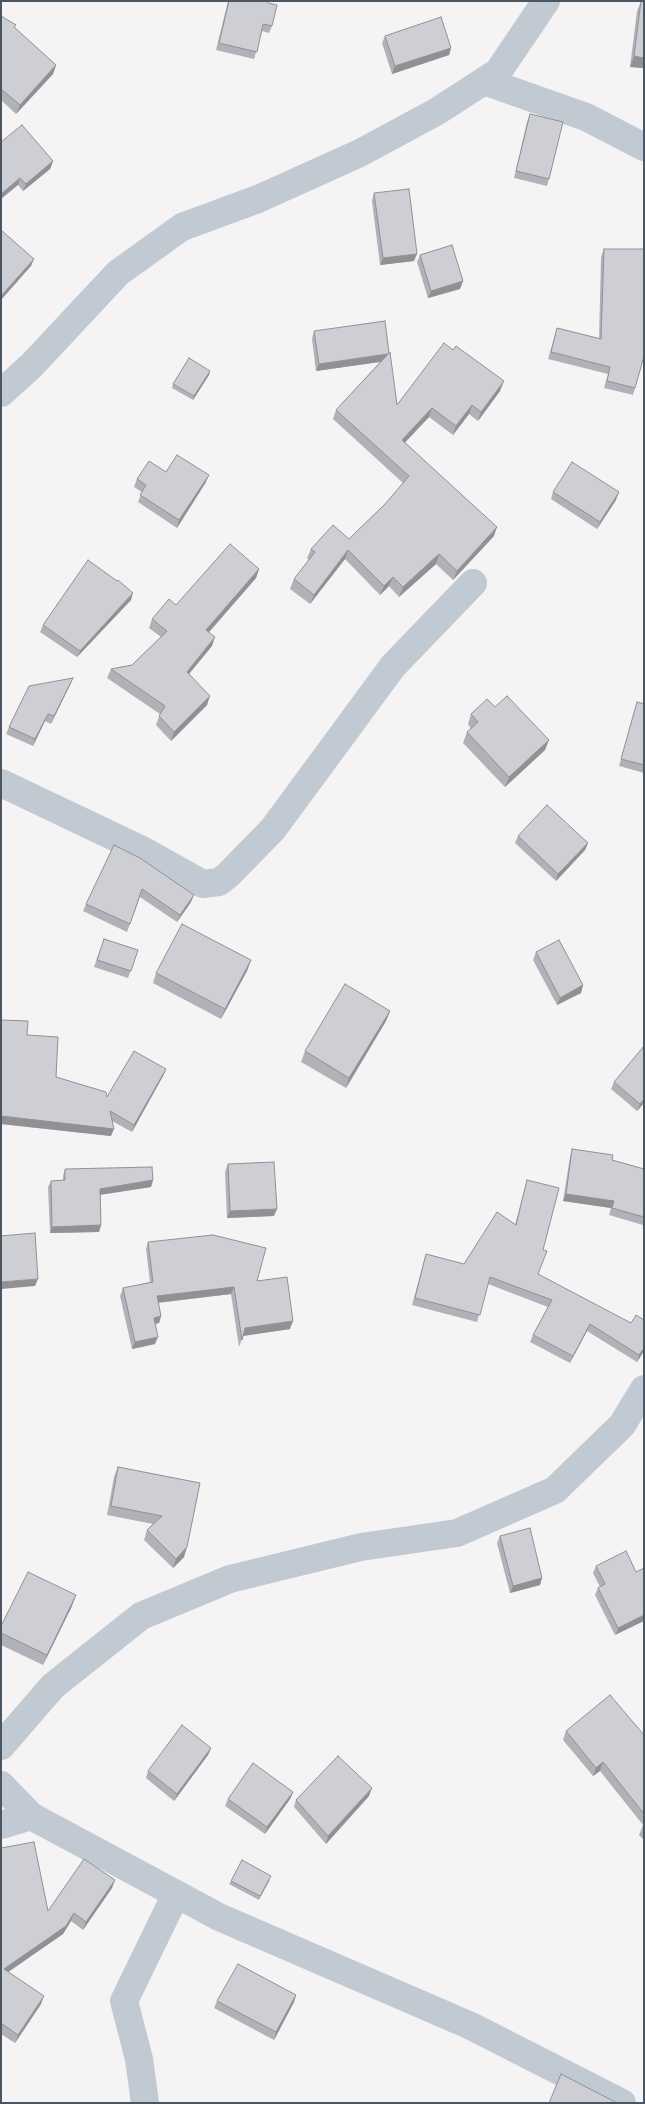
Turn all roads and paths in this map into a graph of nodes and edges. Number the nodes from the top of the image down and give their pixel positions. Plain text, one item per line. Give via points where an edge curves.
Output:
1 (546, 1) edge
2 (484, 81) junction
3 (644, 147) edge
4 (1, 393) edge
5 (473, 583) dead end
6 (1, 783) edge
7 (644, 1389) edge
8 (1, 1746) edge
9 (1, 1785) edge
10 (31, 1816) junction
11 (1, 1825) edge
12 (176, 1894) junction
13 (145, 2103) edge
14 (622, 2103) edge

1 - 2 street via 498,72
2 - 3 street via 586,117
2 - 4 street via 436,112 360,153 258,199 182,227 118,273 31,366
5 - 6 street via 393,666 273,829 219,882 203,884 144,851
7 - 8 street via 622,1425 555,1490 457,1533 361,1547 230,1578 141,1616 53,1686
9 - 10 street
10 - 11 street
10 - 12 street
12 - 13 street via 124,2001 139,2059
12 - 14 street via 219,1917 470,2026

